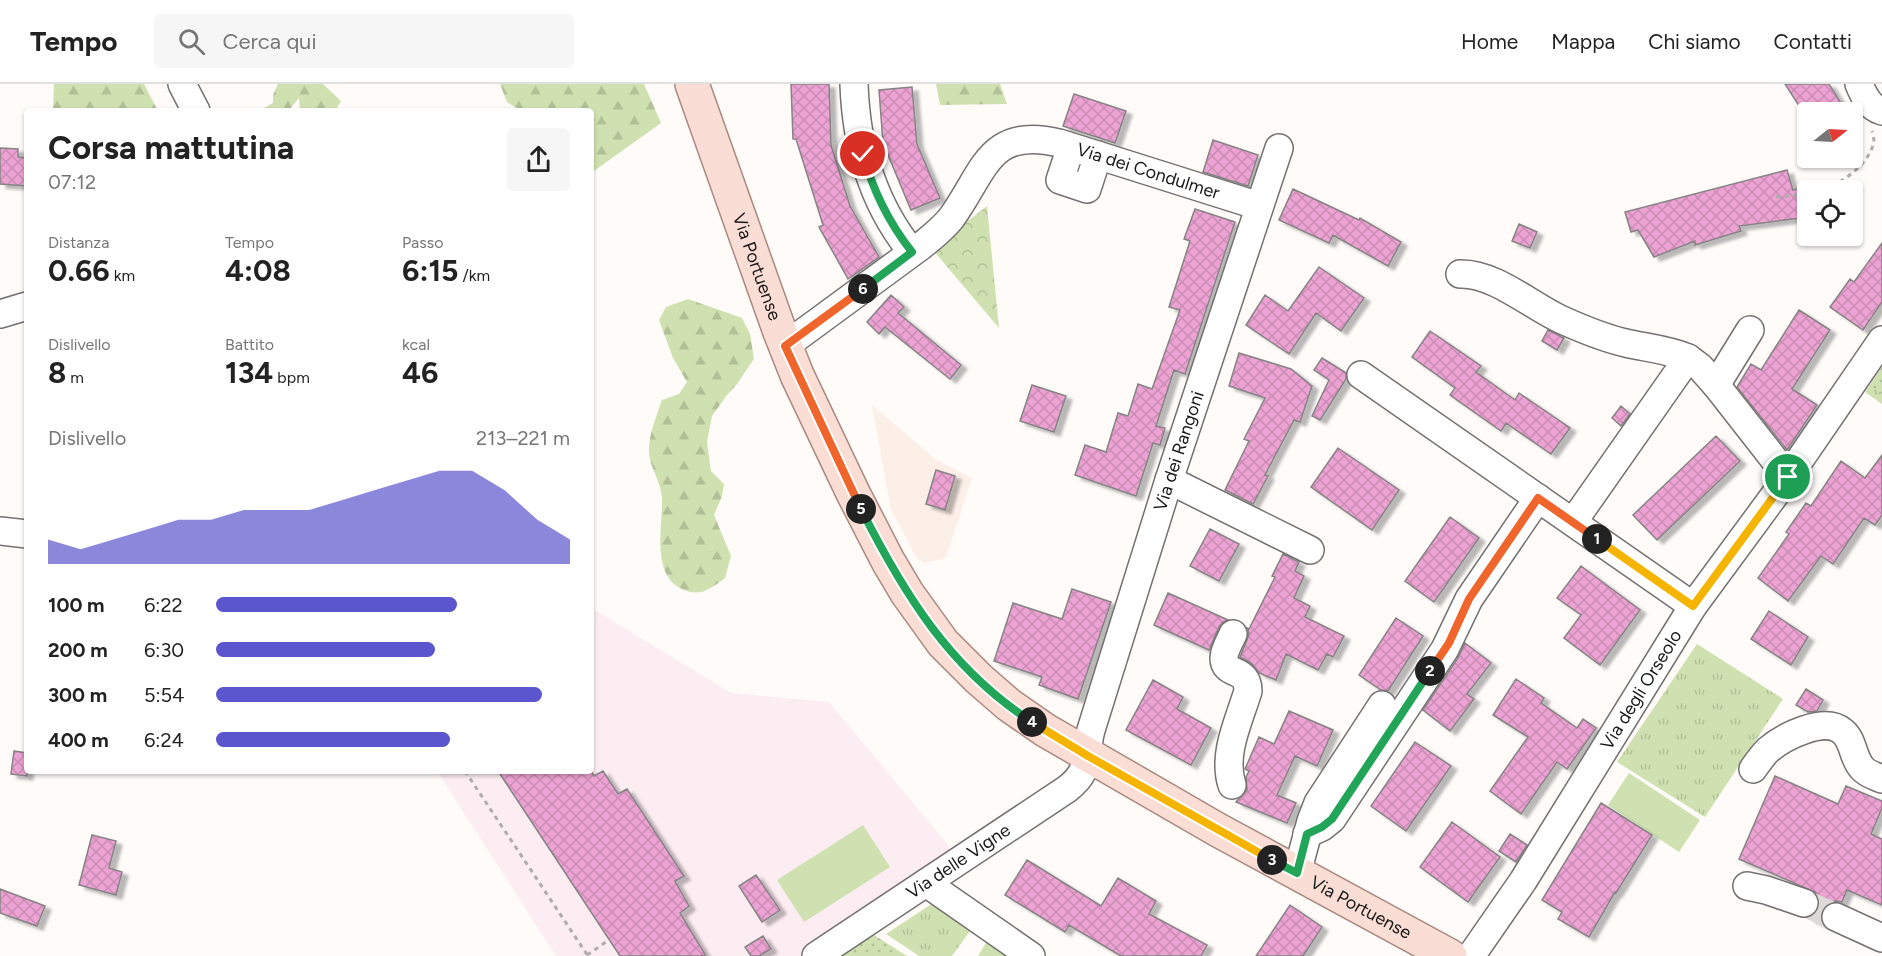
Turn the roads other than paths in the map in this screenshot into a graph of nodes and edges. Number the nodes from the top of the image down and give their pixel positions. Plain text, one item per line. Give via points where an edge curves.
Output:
1 (182, 84) edge
2 (692, 84) edge
3 (854, 84) edge
4 (1859, 84) edge
5 (194, 108) edge
6 (1877, 121) edge
7 (1071, 147) junction
8 (1279, 148) dead end
9 (1098, 155) junction
10 (1259, 206) junction
11 (912, 252) junction
12 (1460, 274) dead end
13 (24, 307) edge
14 (0, 314) edge
15 (1750, 330) dead end
16 (1882, 340) edge
17 (785, 346) junction
18 (1688, 358) junction
19 (1361, 375) dead end
20 (1716, 385) junction
21 (1788, 477) junction
22 (1169, 480) junction
23 (1538, 498) junction
24 (1573, 522) junction
25 (0, 531) edge
26 (24, 534) edge
27 (1310, 550) dead end
28 (1693, 606) junction
29 (1233, 634) dead end
30 (1382, 705) dead end
31 (1088, 756) junction
32 (1753, 769) dead end
33 (1882, 779) edge
34 (1232, 785) dead end
35 (1307, 834) junction
36 (1297, 873) junction
37 (926, 883) junction
38 (1747, 886) dead end
39 (1804, 903) tunnel mouth
40 (1836, 917) tunnel mouth
41 (1882, 938) edge
42 (816, 956) edge
43 (1031, 956) edge
44 (1450, 956) edge
45 (1472, 956) edge

1 - 5 street
2 - 17 main road, Via Portuense
3 - 11 street via 860,140 870,178 888,218
4 - 6 street
7 - 9 street, Via dei Condulmer
7 - 9 street via 1060,180 1087,189
7 - 11 street, Via dei Condulmer via 1035,138 1008,144 992,156 951,218
8 - 10 street, Via dei Rangoni
9 - 10 street, Via dei Condulmer
10 - 22 street, Via dei Rangoni
11 - 17 street
12 - 18 street via 1488,279 1551,314 1599,334
13 - 14 street
15 - 20 street
16 - 21 street, Via degli Orseolo
17 - 31 main road, Via Portuense via 876,538 922,616 951,652 1009,705
18 - 20 street
18 - 24 street
19 - 23 street
20 - 21 street
21 - 28 street, Via degli Orseolo
22 - 27 street
22 - 31 street, Via dei Rangoni via 1091,730
23 - 24 street
23 - 35 street via 1469,599 1445,649 1332,819
24 - 28 street
25 - 26 street
28 - 45 street, Via degli Orseolo via 1523,881
29 - 34 street via 1225,663 1247,680 1248,691 1229,758
30 - 35 street via 1318,803
31 - 36 main road, Via Portuense
31 - 37 street, Via delle Vigne via 1080,777 1067,789
32 - 33 street via 1768,751 1790,736 1826,726 1841,730 1862,769
35 - 36 street
36 - 44 main road, Via Portuense
37 - 42 street, Via delle Vigne
37 - 43 street
38 - 39 street
40 - 41 street

